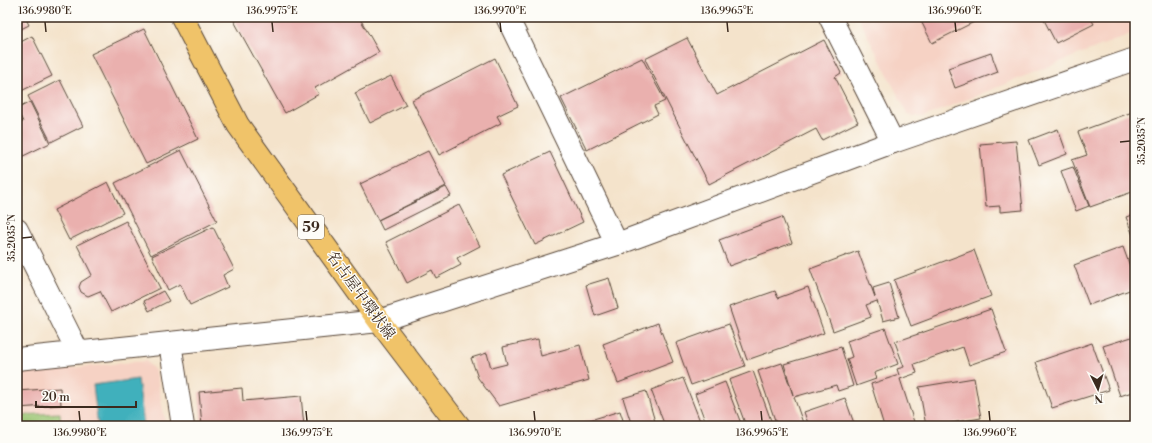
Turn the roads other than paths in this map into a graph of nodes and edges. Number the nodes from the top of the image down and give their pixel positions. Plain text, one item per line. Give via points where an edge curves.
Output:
1 (182, 17) edge
2 (507, 17) edge
3 (830, 17) edge
4 (1135, 59) edge
5 (893, 142) junction
6 (17, 230) edge
7 (618, 244) junction
8 (379, 321) junction
9 (170, 343) junction
10 (78, 352) junction
11 (17, 359) edge
12 (183, 426) edge
13 (459, 426) edge

1 - 8 main road, 名古屋中環状線 / 59 via 238,125
2 - 7 street
3 - 5 street
4 - 5 street
5 - 7 street
6 - 10 street
7 - 8 street
8 - 9 street
8 - 13 main road, 名古屋中環状線 / 59
9 - 10 street
9 - 12 street
10 - 11 street

